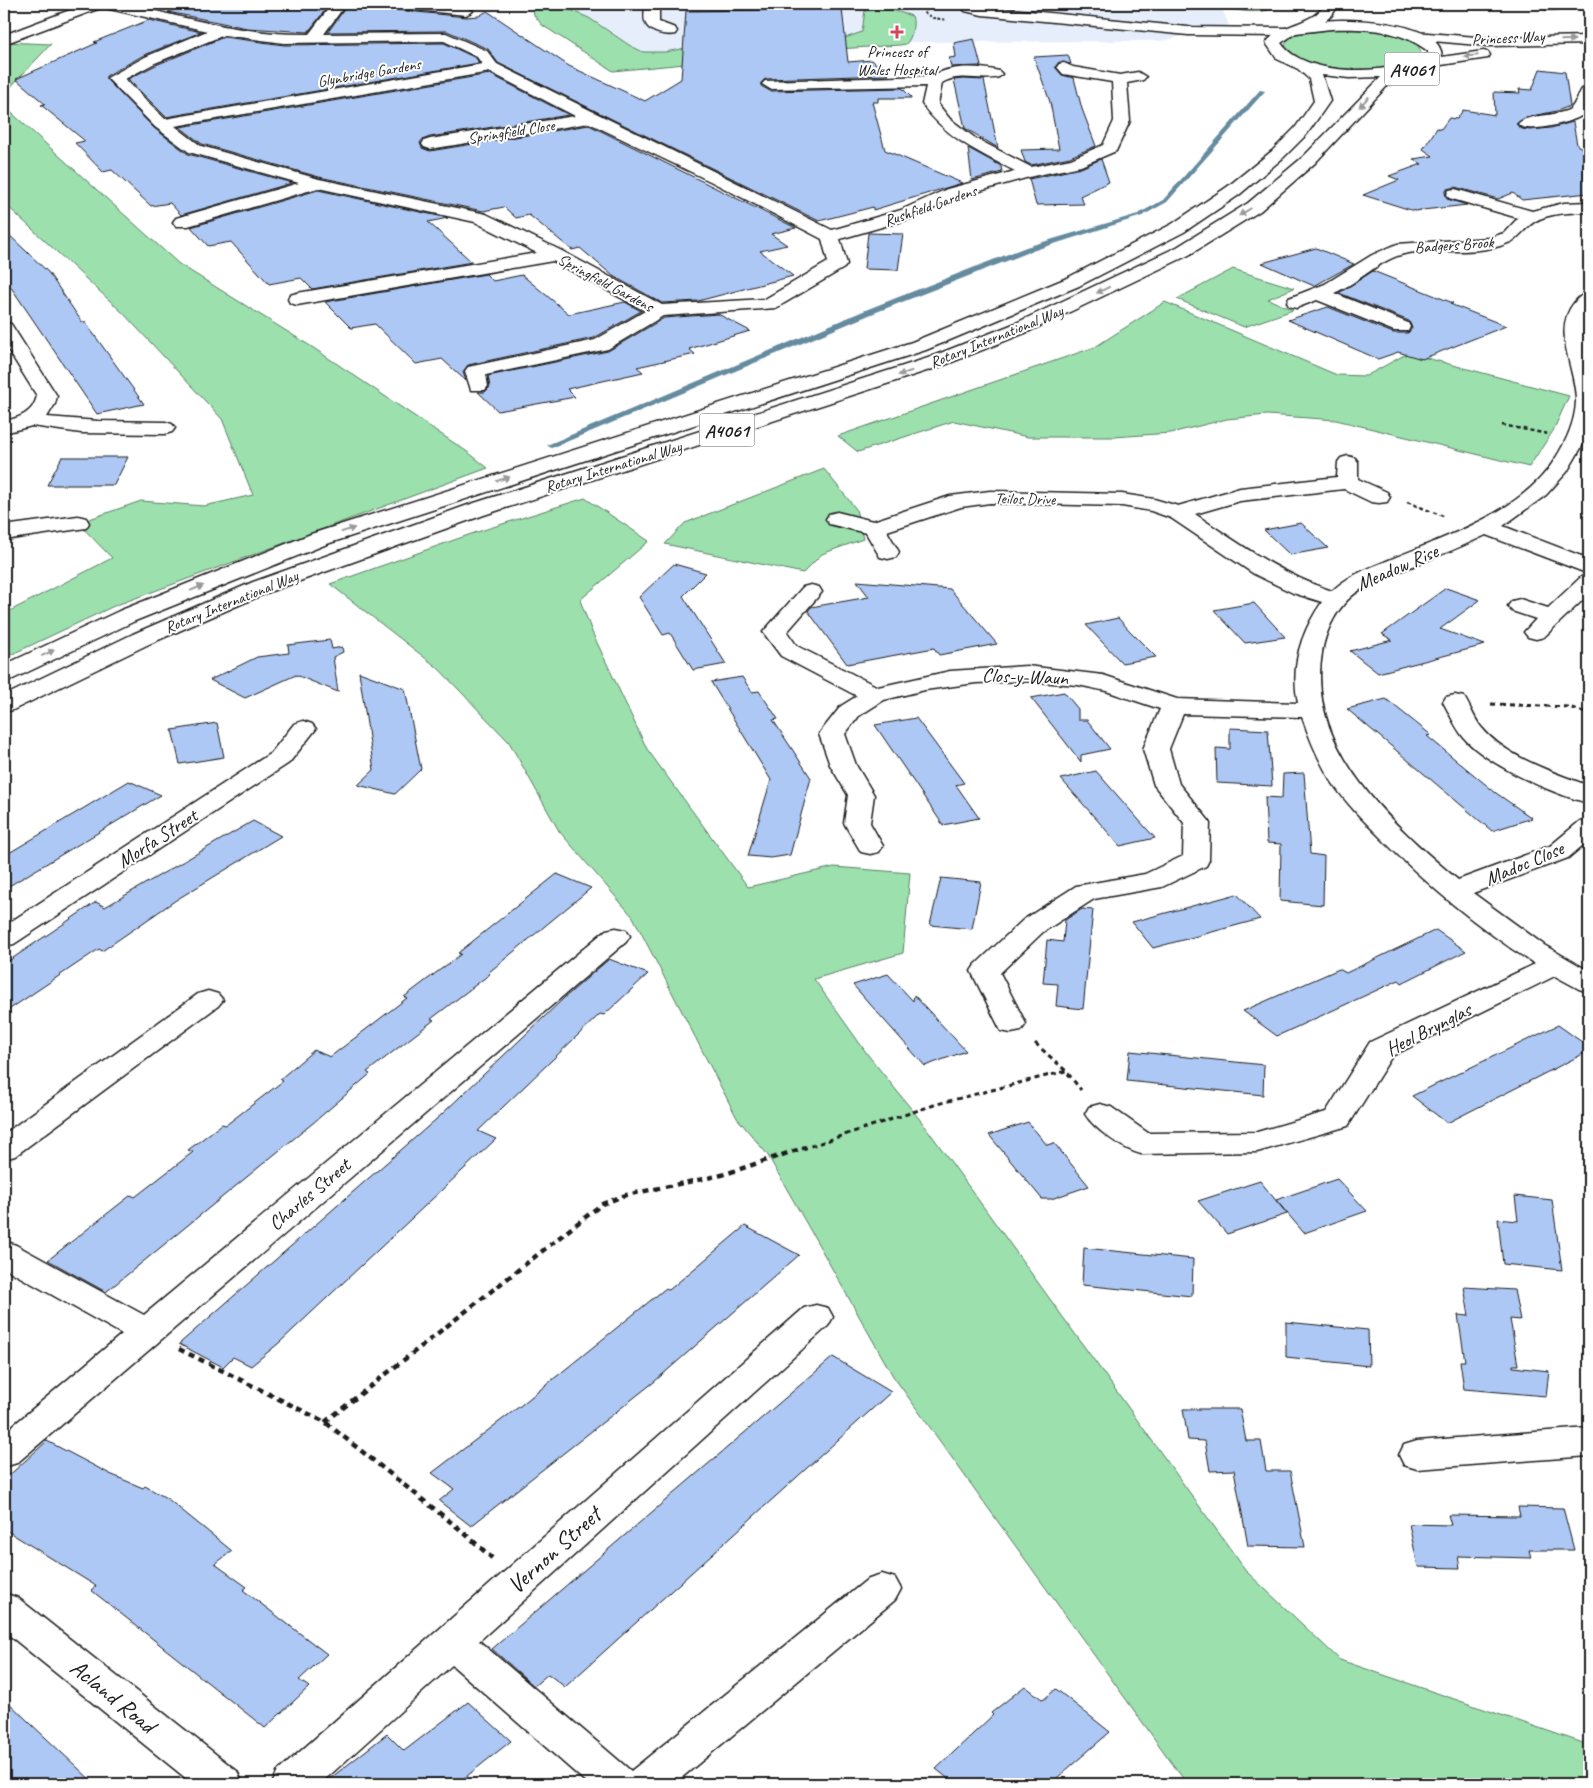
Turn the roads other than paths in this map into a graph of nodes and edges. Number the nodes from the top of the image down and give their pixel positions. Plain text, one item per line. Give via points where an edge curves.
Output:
1 (98, 4) edge
2 (106, 4) edge
3 (339, 4) edge
4 (397, 4) edge
5 (652, 4) edge
6 (966, 4) edge
7 (1332, 4) edge
8 (1543, 4) edge
9 (1561, 4) edge
10 (1368, 10) dead end
11 (466, 11) dead end
12 (226, 29) junction
13 (1391, 29) junction
14 (1291, 30) junction
15 (670, 31) dead end
16 (1188, 31) junction
17 (1415, 36) junction
18 (314, 38) junction
19 (4, 40) edge
20 (1589, 40) edge
21 (1589, 51) edge
22 (1282, 57) junction
23 (1428, 63) junction
24 (1302, 65) junction
25 (492, 67) junction
26 (1064, 67) dead end
27 (1402, 72) junction
28 (994, 74) dead end
29 (1138, 78) dead end
30 (1119, 80) junction
31 (935, 81) junction
32 (770, 84) dead end
33 (1587, 92) dead end
34 (591, 118) junction
35 (161, 124) junction
36 (1526, 124) dead end
37 (430, 144) dead end
38 (1029, 172) junction
39 (316, 184) junction
40 (1455, 194) dead end
41 (1589, 207) edge
42 (1531, 216) junction
43 (182, 222) dead end
44 (830, 236) junction
45 (556, 255) junction
46 (1319, 294) junction
47 (1589, 298) edge
48 (297, 300) dead end
49 (1296, 302) dead end
50 (659, 311) junction
51 (1401, 327) dead end
52 (4, 328) edge
53 (478, 386) dead end
54 (30, 420) junction
55 (4, 427) edge
56 (165, 428) dead end
57 (1580, 442) edge
58 (1379, 497) road end
59 (1179, 513) junction
60 (836, 520) dead end
61 (78, 523) dead end
62 (1485, 527) junction
63 (874, 528) junction
64 (4, 533) edge
65 (888, 552) dead end
66 (1589, 567) edge
67 (1589, 582) edge
68 (811, 592) dead end
69 (1335, 599) junction
70 (1520, 606) dead end
71 (4, 674) edge
72 (875, 695) junction
73 (1455, 702) road end
74 (4, 705) edge
75 (1174, 706) junction
76 (1313, 710) junction
77 (303, 729) dead end
78 (1589, 795) edge
79 (1589, 827) edge
80 (870, 846) dead end
81 (1454, 891) junction
82 (616, 936) dead end
83 (4, 938) edge
84 (1555, 966) junction
85 (1589, 983) edge
86 (208, 1000) dead end
87 (1011, 1024) road end
88 (1100, 1114) road end
89 (4, 1149) edge
90 (4, 1253) edge
91 (816, 1317) dead end
92 (145, 1332) junction
93 (1589, 1442) edge
94 (4, 1453) edge
95 (1416, 1455) dead end
96 (882, 1589) dead end
97 (4, 1609) edge
98 (452, 1641) junction
99 (223, 1784) edge
100 (292, 1784) edge
101 (617, 1784) edge
102 (645, 1784) edge

1 - 19 street
2 - 12 street, Glynbridge Gardens
3 - 18 street
4 - 11 street
5 - 15 street via 652,23
6 - 16 street via 982,12
7 - 14 street via 1325,13
8 - 9 street
10 - 13 street, A4061 via 1374,19
12 - 18 street, Glynbridge Gardens via 260,37
12 - 35 street via 115,78
13 - 14 street, A4061 via 1338,24
13 - 17 street, A4061
14 - 16 street
14 - 22 street via 1277,37 1273,44
16 - 22 street via 1257,47
17 -> 20 street, Princess Way via 1489,42
17 - 23 street, A4061 via 1428,42 1435,50 1435,57
18 - 25 street, Glynbridge Gardens via 446,37 482,54
21 -> 23 street, Princess Way via 1477,55
22 - 24 street, A4061
23 - 27 street, A4061
24 - 27 street, A4061 via 1351,74
71 -> 24 street, Rotary International Way / A4061 via 127,616 319,539 919,346 1073,282 1178,228 1233,191 1278,154 1301,131 1322,101 1316,78
25 - 34 street
25 - 35 street, Glynbridge Gardens
26 - 30 street via 1068,71
27 -> 74 street, Rotary International Way / A4061 via 1377,88 1309,160 1254,207 1184,251 1023,327 935,362 511,499 261,587 141,639
28 - 31 street via 952,74
29 - 30 street
30 - 38 street, Rushfield Gardens via 1122,121 1110,148 1075,163
31 - 32 street
31 - 38 street via 930,104 944,122 969,141
33 - 36 street via 1578,111 1568,118
34 - 37 street, Springfield Close
34 - 44 street
35 - 39 street, Springfield Gardens via 195,149
38 - 44 street, Rushfield Gardens via 953,193 907,214
39 - 43 street
39 - 45 street, Springfield Gardens via 480,218
40 - 42 street
41 - 42 street via 1564,208
42 - 46 street, Badgers Brook via 1515,234 1502,240 1479,245 1416,246 1393,251
44 - 50 street, Springfield Gardens via 838,264 769,304
45 - 48 street
45 - 50 street, Springfield Gardens
46 - 49 street, Badgers Brook
46 - 51 street
47 - 57 street, Meadow Rise via 1577,313 1574,323 1574,338 1586,388
50 - 53 street via 601,345 474,371
52 - 54 street via 47,396 43,412
54 - 55 street
54 - 56 street via 79,427
57 - 62 street, Meadow Rise via 1539,490 1518,508
58 - 59 street via 1348,472 1244,493
59 - 63 street, Teilos Drive via 1122,500 990,497 958,500
59 - 69 street, Teilos Drive via 1262,569 1301,588
60 - 63 street
61 - 64 street
62 - 66 street
62 - 69 street, Meadow Rise via 1368,577
63 - 65 street
67 - 70 street via 1544,624
68 - 72 street via 775,632 789,651
69 - 76 street, Meadow Rise via 1314,636 1309,655 1307,674
72 - 75 street, Clos-y-Waun via 923,682 977,674 1030,673 1080,678
72 - 80 street, Clos-y-Waun via 850,711 832,734 843,765 861,795 858,822
73 - 78 street via 1474,735 1502,755
75 - 76 street, Clos-y-Waun
75 - 87 street via 1156,749 1167,785 1197,822 1196,860 1152,881 1086,892 1033,926 985,971
76 - 81 street, Meadow Rise via 1346,783 1392,835
77 - 83 street, Morfa Street via 280,758
79 - 81 street, Madoc Close via 1559,852
81 - 84 street, Meadow Rise
82 - 92 street, Charles Street
84 - 85 street, Meadow Rise
84 - 88 street, Heol Brynglas via 1381,1049 1337,1119 1257,1142 1141,1144
86 - 89 street
90 - 92 street
91 - 98 street, Vernon Street
92 - 94 street, Charles Street
93 - 95 street
96 - 102 street
97 - 99 street, Acland Road
98 - 100 street, Vernon Street
98 - 101 street

